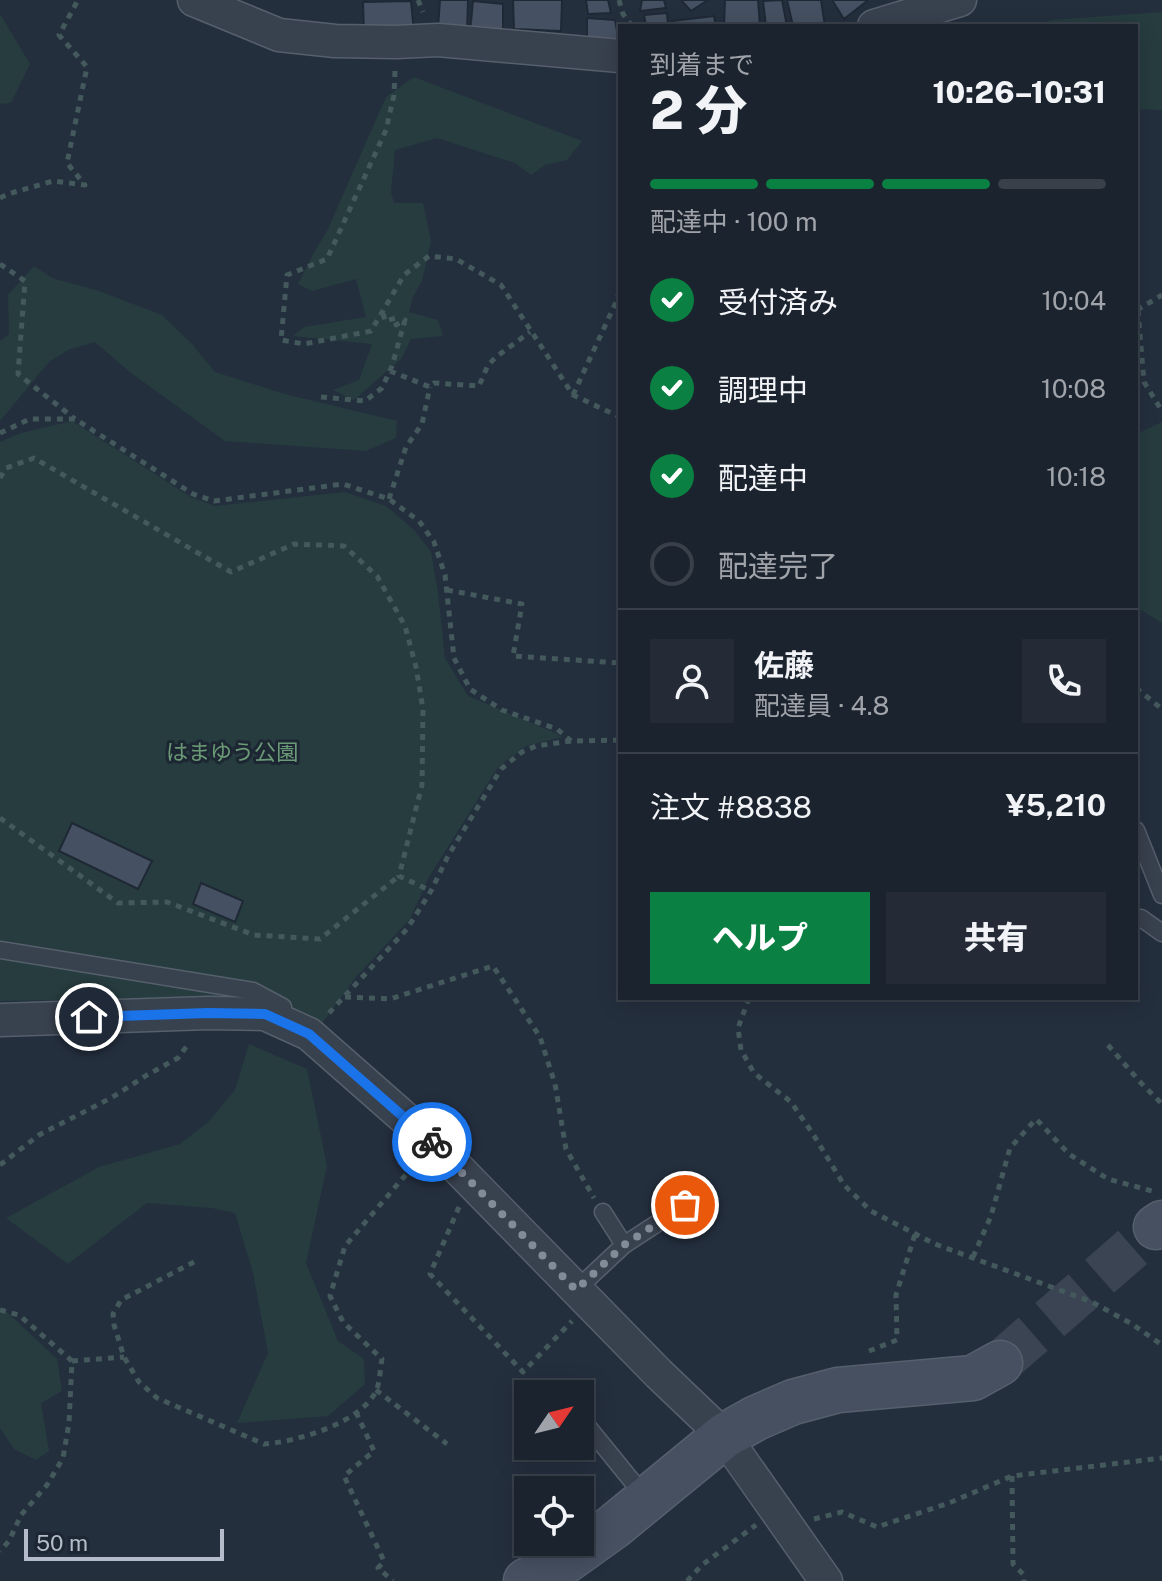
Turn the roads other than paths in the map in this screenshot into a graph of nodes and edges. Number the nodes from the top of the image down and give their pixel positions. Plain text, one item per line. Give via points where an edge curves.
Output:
1 (194, 0) edge
2 (960, 0) edge
3 (881, 24) edge
4 (618, 56) edge
5 (1138, 835) edge
6 (1162, 895) edge
7 (1138, 918) edge
8 (1162, 933) edge
9 (0, 950) edge
10 (0, 1020) edge
11 (309, 1034) junction
12 (685, 1205) dead end
13 (603, 1212) road end
14 (624, 1245) junction
15 (583, 1296) junction
16 (1000, 1363) tunnel mouth
17 (594, 1434) edge
18 (724, 1436) junction
19 (647, 1499) junction
20 (526, 1581) edge
21 (826, 1581) edge

1 - 4 street via 279,35 335,41 438,40
2 - 3 street
5 - 6 lane
7 - 8 lane
9 - 11 lane via 253,991 286,1008
10 - 11 street via 265,1014
11 - 15 street via 433,1143
12 - 14 lane
13 - 14 lane
14 - 15 lane
15 - 18 street
16 - 18 street via 973,1378 838,1390 793,1402
17 - 19 lane
18 - 19 street
18 - 21 street
19 - 20 street via 567,1560

